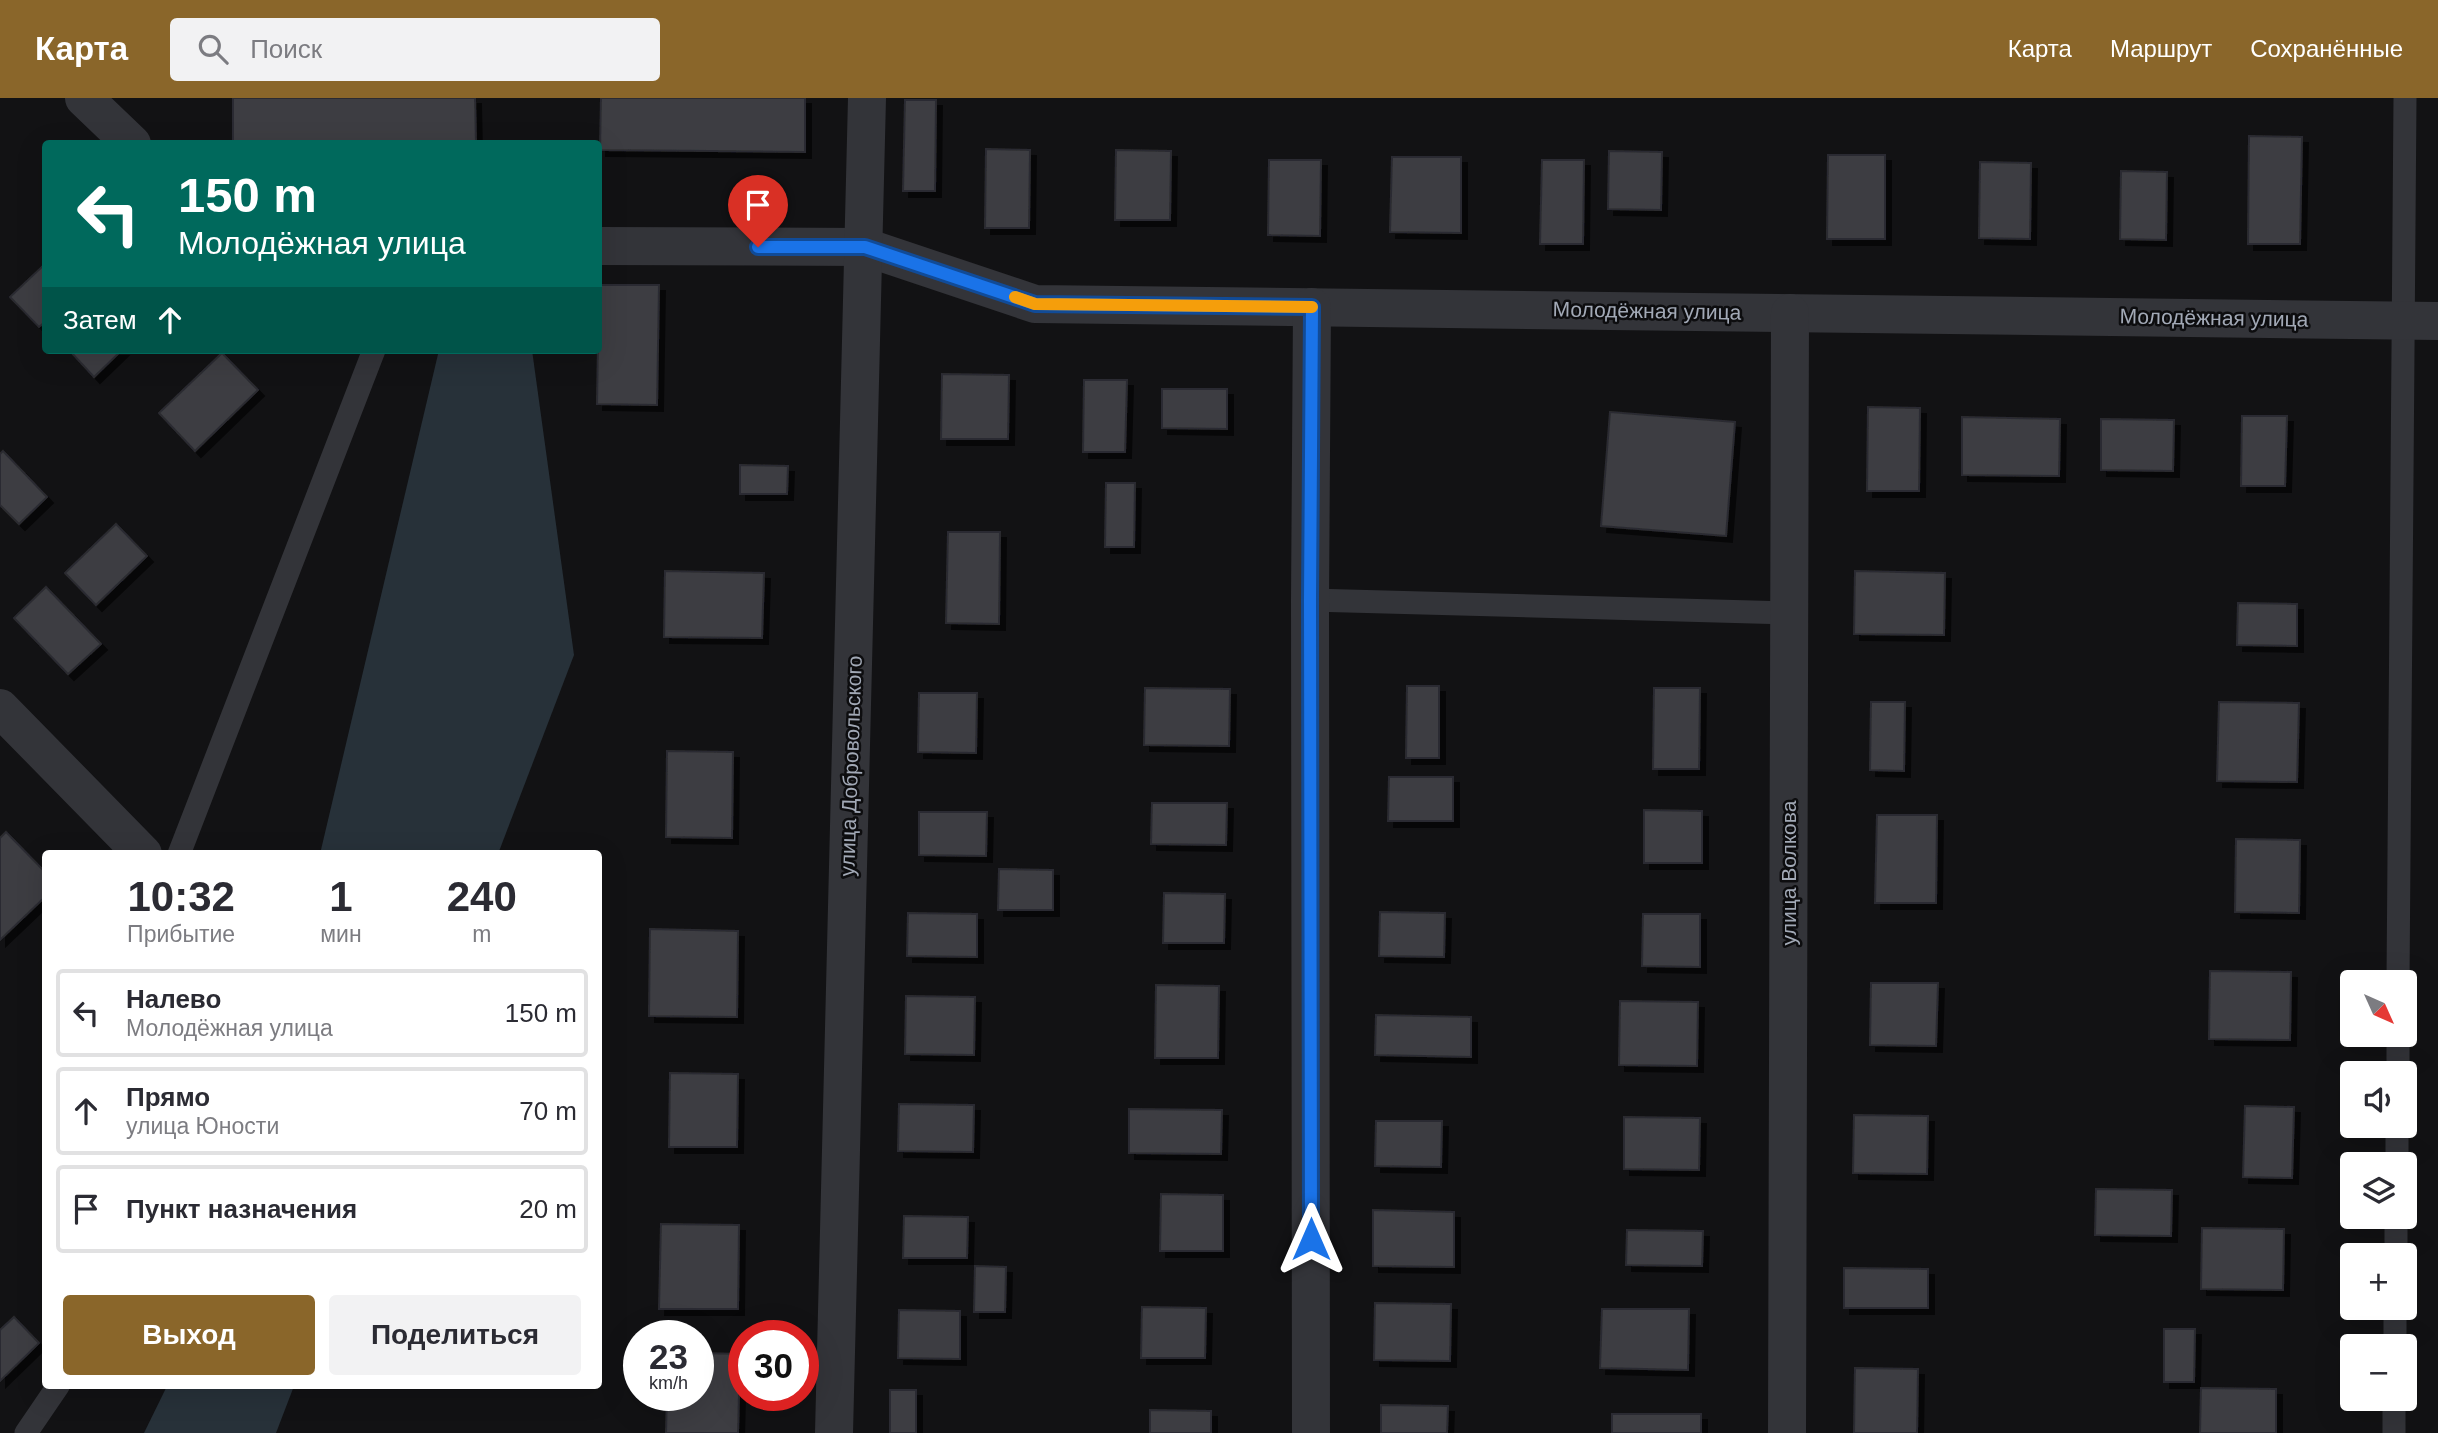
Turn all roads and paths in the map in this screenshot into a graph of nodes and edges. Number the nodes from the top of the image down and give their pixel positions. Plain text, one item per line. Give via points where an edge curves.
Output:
1 (84, 98) edge
2 (867, 98) edge
3 (2405, 98) edge
4 (128, 140) edge
5 (602, 246) edge
6 (865, 247) junction
7 (1312, 307) junction
8 (1790, 313) junction
9 (2421, 321) edge
10 (372, 354) edge
11 (1310, 600) junction
12 (1790, 613) junction
13 (0, 708) edge
14 (139, 850) edge
15 (181, 850) edge
16 (2399, 970) edge
17 (56, 1389) edge
18 (2395, 1411) edge
19 (26, 1433) edge
20 (834, 1433) edge
21 (1311, 1433) edge
22 (1787, 1433) edge
23 (2394, 1433) edge

1 - 4 street
2 - 6 street, улица Добровольского
3 - 9 lane
5 - 6 street, Молодёжная улица
6 - 7 street, Молодёжная улица via 1035,304
6 - 20 street, улица Добровольского
7 - 8 street, Молодёжная улица
7 - 11 street
8 - 9 street, Молодёжная улица
8 - 12 street, улица Волкова
9 - 16 lane
10 - 15 lane
11 - 12 lane
11 - 21 street
12 - 22 street, улица Волкова
13 - 14 street
17 - 19 lane
18 - 23 lane

